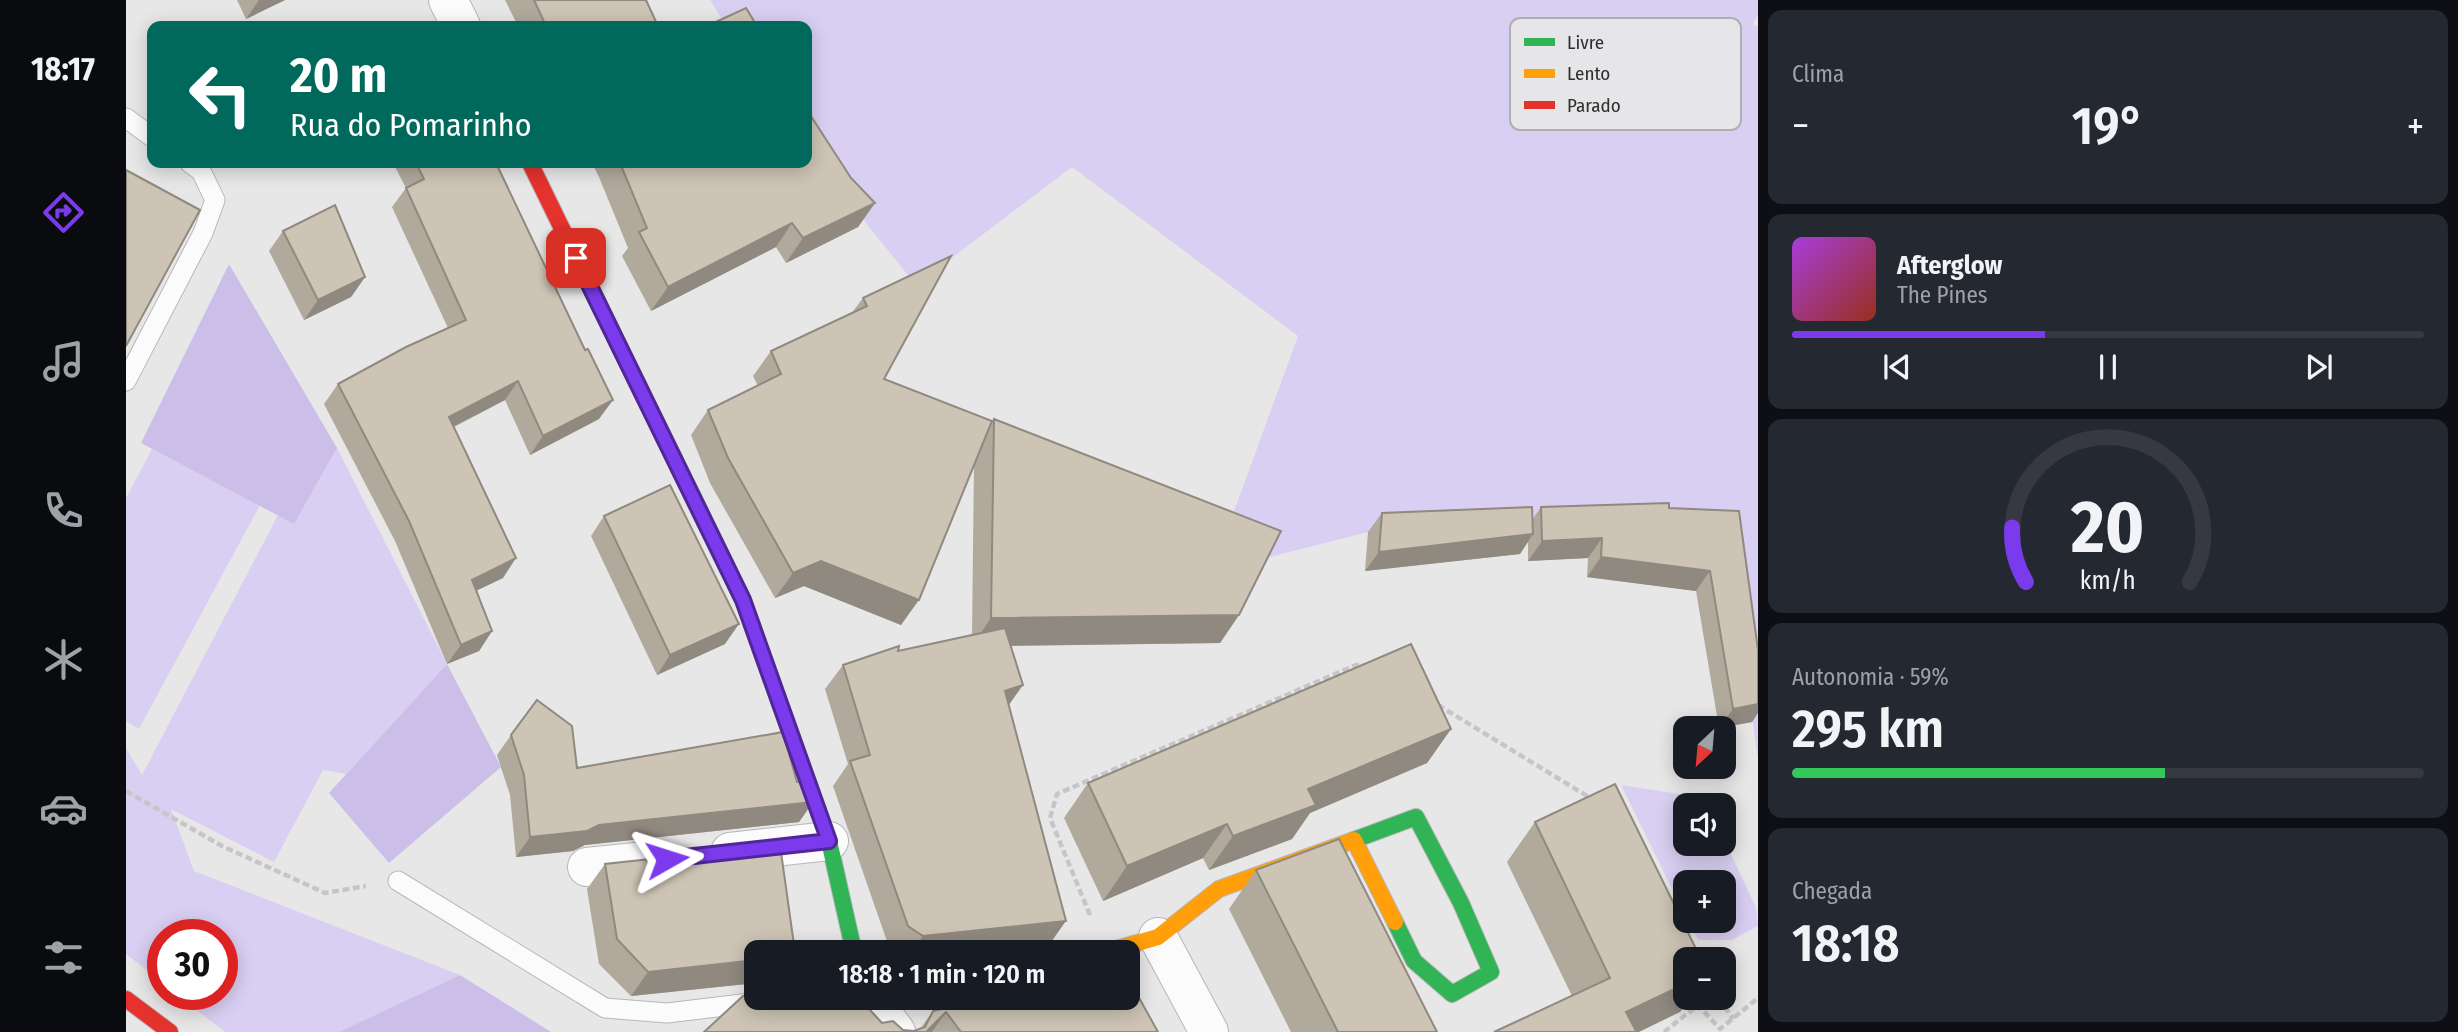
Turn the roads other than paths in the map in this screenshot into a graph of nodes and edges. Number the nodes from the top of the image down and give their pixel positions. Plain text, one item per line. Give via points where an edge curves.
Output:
1 (448, 0) edge
2 (458, 21) edge
3 (126, 118) edge
4 (147, 133) edge
5 (197, 168) edge
6 (532, 168) edge
7 (126, 381) edge
8 (1354, 840) junction
9 (829, 841) junction
10 (587, 867) dead end
11 (398, 881) road end
12 (1158, 937) junction
13 (851, 940) edge
14 (1140, 942) edge
15 (126, 999) edge
16 (744, 1004) edge
17 (879, 1010) edge
18 (170, 1032) edge
19 (896, 1032) edge
20 (1209, 1032) edge

1 - 2 street
3 - 4 lane
5 - 7 lane via 215,200 203,233
6 - 9 street via 743,600
8 - 8 street via 1415,961 1452,994 1491,972 1416,817
8 - 12 street via 1219,890
9 - 10 street
9 - 13 street
11 - 16 lane via 605,1008 667,1013
12 - 14 street
12 - 20 street
15 - 18 street
17 - 19 street

